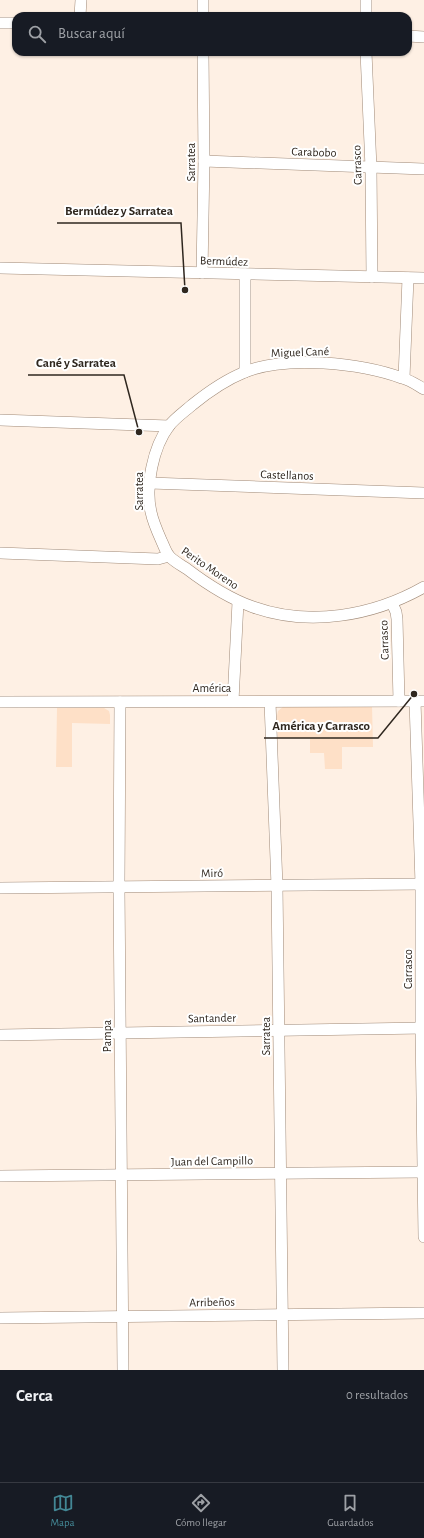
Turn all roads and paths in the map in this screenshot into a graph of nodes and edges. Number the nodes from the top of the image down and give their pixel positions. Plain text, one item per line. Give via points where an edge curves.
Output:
1 (81, 0) edge
2 (203, 0) edge
3 (366, 0) edge
4 (80, 12) edge
5 (203, 12) edge
6 (366, 12) edge
7 (0, 23) edge
8 (12, 23) edge
9 (412, 36) edge
10 (424, 36) edge
11 (203, 56) edge
12 (366, 56) edge
13 (204, 161) junction
14 (371, 168) junction
15 (424, 169) edge
16 (0, 268) edge
17 (202, 273) junction
18 (245, 274) junction
19 (372, 277) junction
20 (408, 278) junction
21 (424, 278) edge
22 (245, 372) junction
23 (404, 378) junction
24 (424, 388) edge
25 (0, 420) edge
26 (169, 426) junction
27 (150, 483) junction
28 (424, 493) edge
29 (0, 553) edge
30 (169, 556) junction
31 (424, 587) edge
32 (238, 602) junction
33 (392, 603) junction
34 (233, 701) junction
35 (399, 701) junction
36 (419, 701) edge
37 (0, 702) edge
38 (120, 702) junction
39 (270, 702) junction
40 (422, 884) edge
41 (278, 886) junction
42 (119, 887) junction
43 (0, 888) edge
44 (422, 1028) edge
45 (279, 1030) junction
46 (120, 1033) junction
47 (0, 1035) edge
48 (424, 1172) edge
49 (280, 1173) junction
50 (121, 1175) junction
51 (0, 1176) edge
52 (424, 1237) edge
53 (424, 1313) edge
54 (282, 1314) junction
55 (122, 1317) junction
56 (0, 1318) edge
57 (123, 1370) edge
58 (283, 1370) edge

1 - 4 street
2 - 5 street
3 - 6 street
7 - 8 street
9 - 10 street
11 - 13 street, Sarratea
12 - 14 street, Carrasco
13 - 14 street, Carabobo
13 - 17 street, Sarratea
14 - 15 street, Carabobo
14 - 19 street, Carrasco
16 - 17 street, Bermúdez
17 - 18 street, Bermúdez
18 - 19 street, Bermúdez
18 - 22 street
19 - 20 street, Bermúdez
20 - 21 street, Bermúdez
20 - 23 street
22 - 23 street, Miguel Cané via 281,364 318,363 381,371
22 - 26 street, Miguel Cané via 210,390
23 - 24 street, Miguel Cané
25 - 26 street
26 - 27 street, Sarratea via 159,442 153,460
27 - 28 street, Castellanos
27 - 30 street, Sarratea via 151,512
29 - 30 street, Perito Moreno via 158,559
30 - 32 street, Perito Moreno via 216,590
31 - 33 street, Perito Moreno
32 - 33 street, Perito Moreno via 279,614 327,617 356,613
32 - 34 street
33 - 35 street, Carrasco via 398,619
34 - 38 street, América
34 - 39 street, América
35 - 36 street, América
35 - 39 street, América
36 - 40 street, Carrasco
37 - 38 street, América
38 - 42 street, Pampa
39 - 41 street, Sarratea
40 - 41 street, Miró
40 - 44 street, Carrasco
41 - 42 street, Miró
41 - 45 street, Sarratea
42 - 43 street, Miró
42 - 46 street, Pampa
44 - 45 street, Santander
44 - 48 street, Carrasco
45 - 46 street, Santander
45 - 49 street, Sarratea
46 - 47 street, Santander
46 - 50 street, Pampa
48 - 49 street, Juan del Campillo
48 - 52 street, Carrasco
49 - 50 street, Juan del Campillo
49 - 54 street, Sarratea
50 - 51 street, Juan del Campillo
50 - 55 street, Pampa
53 - 54 street, Arribeños
54 - 55 street, Arribeños
54 - 58 street, Sarratea
55 - 56 street, Arribeños
55 - 57 street, Pampa

